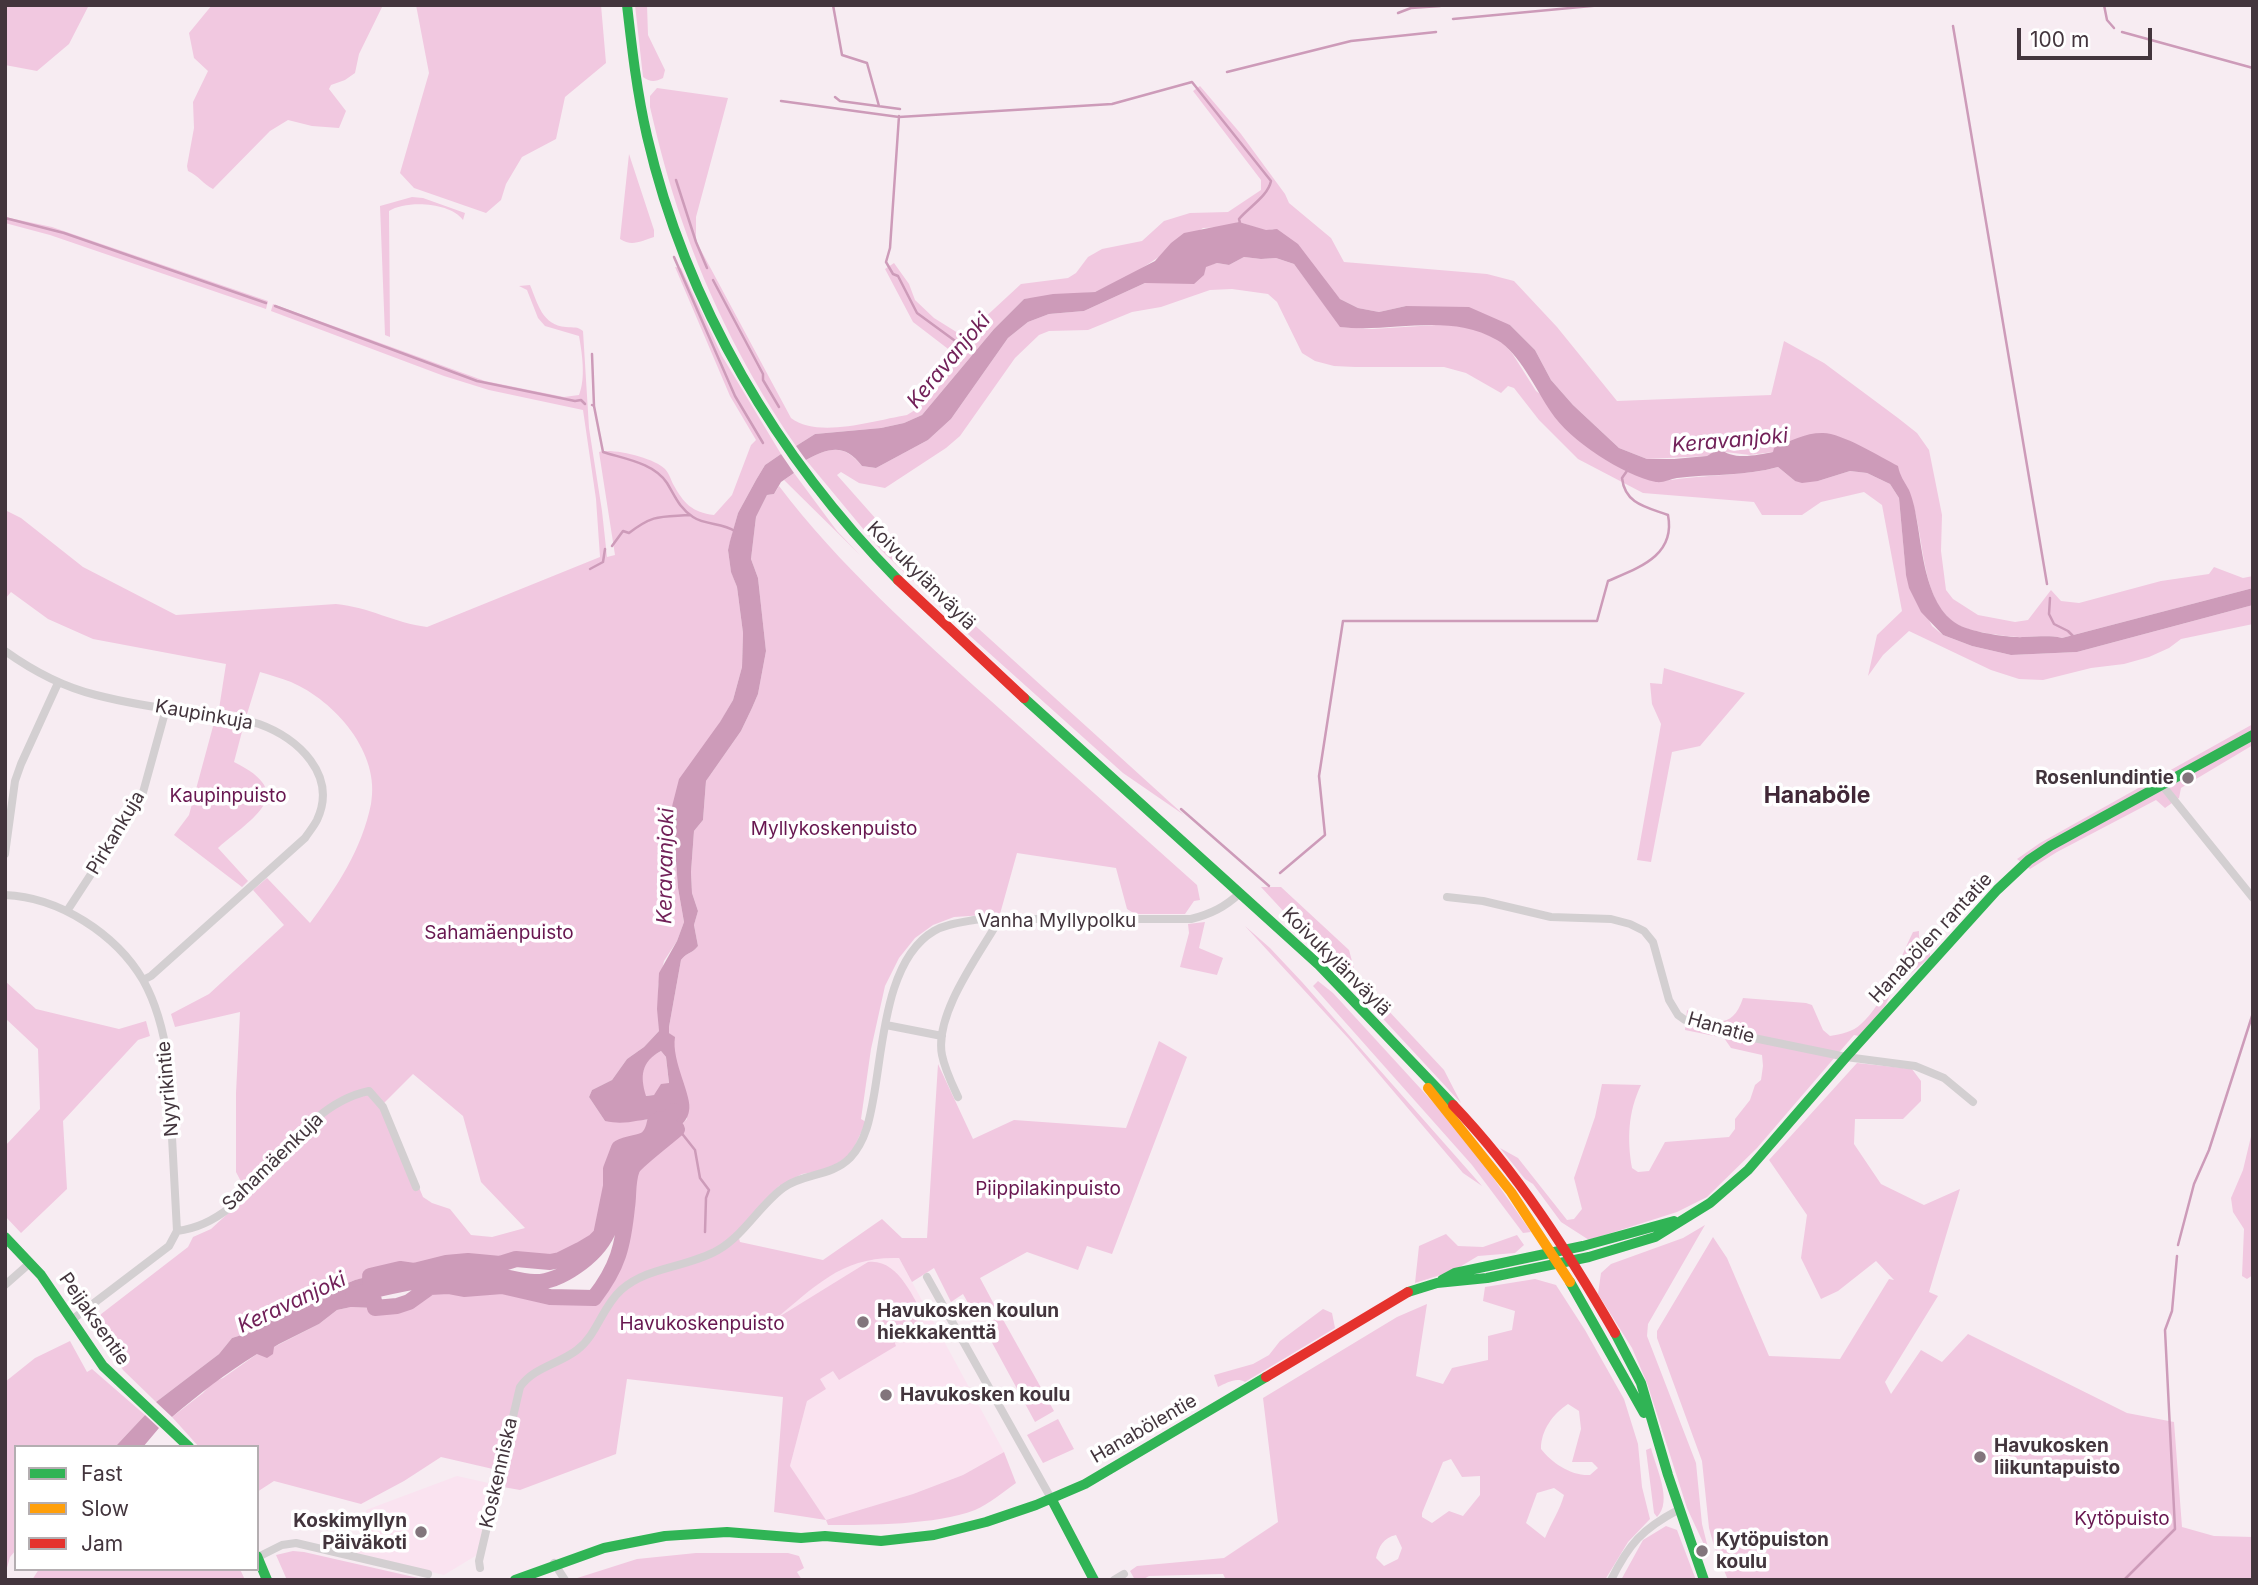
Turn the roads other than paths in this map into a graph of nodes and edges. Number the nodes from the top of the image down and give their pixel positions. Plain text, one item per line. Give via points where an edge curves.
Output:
1 (627, 5) edge
2 (5, 651) edge
3 (58, 683) junction
4 (166, 709) junction
5 (2253, 735) edge
6 (2161, 785) junction
7 (5, 854) edge
8 (1240, 893) junction
9 (5, 895) edge
10 (1447, 897) dead end
11 (2253, 898) edge
12 (67, 911) junction
13 (999, 920) junction
14 (143, 980) junction
15 (886, 1024) junction
16 (942, 1036) junction
17 (1390, 1042) junction
18 (1846, 1057) junction
19 (958, 1097) dead end
20 (1973, 1102) dead end
21 (416, 1187) dead end
22 (1680, 1220) junction
23 (177, 1231) junction
24 (5, 1237) edge
25 (1564, 1250) junction
26 (1552, 1252) junction
27 (1571, 1260) junction
28 (30, 1263) junction
29 (1559, 1263) junction
30 (927, 1277) dead end
31 (1437, 1283) junction
32 (5, 1285) edge
33 (73, 1319) junction
34 (525, 1380) joint
35 (1656, 1437) junction
36 (186, 1444) edge
37 (1052, 1500) junction
38 (1678, 1510) junction
39 (259, 1555) edge
40 (259, 1561) edge
41 (554, 1563) junction
42 (480, 1568) dead end
43 (428, 1574) dead end
44 (1124, 1574) dead end
45 (267, 1580) edge
46 (515, 1580) edge
47 (565, 1580) edge
48 (1094, 1580) edge
49 (1114, 1580) edge
50 (1611, 1580) edge
51 (1704, 1580) edge

1 - 8 main road, Koivukylänväylä via 643,113 695,282 757,401 805,474 853,533 933,615
2 - 3 street, Kaupinkuja
3 - 4 street, Kaupinkuja
3 - 7 street via 20,764
4 - 12 street, Pirkankuja via 142,796
4 - 14 street, Kaupinkuja via 236,718 279,733 319,772 322,803 306,838
5 - 6 main road, Hanabölen rantatie
6 - 11 street
6 - 18 main road, Hanabölen rantatie via 2029,860
8 - 13 street, Vanha Myllypolku via 1215,912 1191,919
8 - 17 main road, Koivukylänväylä via 1324,970
9 - 12 street, Nyyrikintie
10 - 18 street, Hanatie via 1551,917 1611,919 1630,925 1653,942 1669,1000 1685,1020
12 - 14 street, Nyyrikintie via 103,935
13 - 15 street, Vanha Myllypolku via 956,923 925,938 898,977
13 - 16 street via 954,998
14 - 23 street, Nyyrikintie via 161,1023 168,1062
15 - 16 street
15 - 34 street, Vanha Myllypolku via 870,1117 850,1158 833,1170 782,1188 718,1250 631,1282 614,1297 580,1348
16 - 19 street via 942,1054
17 - 25 main road, Koivukylänväylä via 1449,1098 1490,1146
17 - 26 main road, Koivukylänväylä via 1482,1153
18 - 20 street, Hanatie via 1929,1070
18 - 22 main road, Hanabölen rantatie via 1748,1170 1710,1203
21 - 23 street, Sahamäenkuja via 383,1107 369,1091 346,1098 318,1116 238,1200 205,1225
22 - 25 main road, Hanabölen rantatie
22 - 27 main road, Hanabölen rantatie via 1655,1237
23 - 33 street via 169,1246
24 - 28 main road, Peijaksentie
25 - 26 main road, Hanabölentie
25 - 27 main road, Koivukylänväylä
26 - 29 main road, Koivukylänväylä
26 - 31 main road, Hanabölentie via 1455,1273
27 - 29 main road, Hanabölen rantatie
27 - 35 main road, Koivukylänväylä via 1626,1351 1642,1385
28 - 32 street
28 - 33 main road, Peijaksentie
29 - 31 main road, Hanabölentie
29 - 35 main road, Koivukylänväylä
30 - 37 street
31 - 37 main road, Hanabölentie via 1389,1302 1139,1453
33 - 36 main road, Peijaksentie via 103,1366
34 - 42 street, Koskenniska via 517,1394
35 - 38 main road, Koivukylänväylä
37 - 41 main road, Hanabölentie via 958,1529 882,1541 690,1532 601,1548
37 - 48 main road
38 - 50 street via 1641,1533
38 - 51 main road, Koivukylänväylä
39 - 43 street via 296,1544
40 - 45 main road
41 - 46 main road, Hanabölentie
41 - 47 street
44 - 49 street

